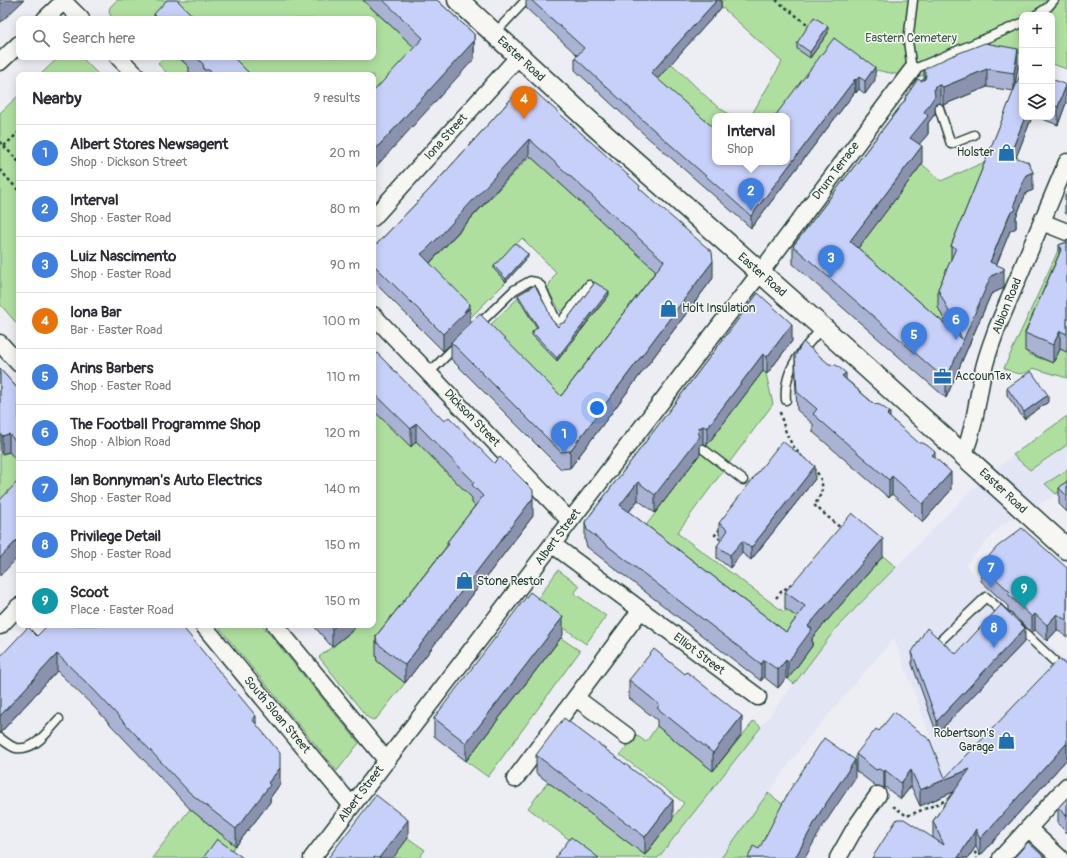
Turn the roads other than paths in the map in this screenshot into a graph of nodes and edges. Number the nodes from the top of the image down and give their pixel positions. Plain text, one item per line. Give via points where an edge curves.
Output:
1 (63, 0) edge
2 (458, 0) edge
3 (526, 0) edge
4 (913, 0) edge
5 (1054, 0) edge
6 (1040, 12) edge
7 (48, 16) edge
8 (78, 16) edge
9 (1019, 24) edge
10 (494, 34) junction
11 (16, 47) edge
12 (518, 57) junction
13 (121, 60) edge
14 (0, 62) edge
15 (133, 72) edge
16 (908, 78) junction
17 (939, 108) edge
18 (974, 135) dead end
19 (1067, 162) edge
20 (376, 215) edge
21 (1042, 222) junction
22 (1067, 232) edge
23 (760, 273) junction
24 (589, 285) dead end
25 (376, 318) edge
26 (822, 327) junction
27 (0, 343) edge
28 (16, 361) edge
29 (429, 373) junction
30 (786, 400) dead end
31 (703, 449) edge
32 (964, 454) junction
33 (743, 480) dead end
34 (570, 521) junction
35 (552, 544) junction
36 (1067, 548) edge
37 (16, 609) edge
38 (640, 611) junction
39 (0, 626) edge
40 (205, 628) edge
41 (277, 628) edge
42 (939, 642) edge
43 (1067, 673) edge
44 (758, 697) dead end
45 (576, 698) junction
46 (59, 719) dead end
47 (627, 736) dead end
48 (0, 738) edge
49 (387, 761) junction
50 (515, 779) dead end
51 (1067, 786) edge
52 (878, 795) dead end
53 (352, 806) junction
54 (1028, 828) junction
55 (312, 858) edge
56 (838, 858) edge
57 (1001, 858) edge
58 (1060, 858) edge

1 - 7 street
1 - 8 street
2 - 10 street, Easter Road
3 - 10 lane
4 - 16 lane via 908,41
5 - 6 lane
9 - 16 lane
10 - 12 street, Easter Road
11 - 14 street
12 - 20 street, Iona Street
12 - 23 street, Easter Road
13 - 15 street
16 - 23 street, Drum Terrace
17 - 18 lane via 951,144
19 - 21 street, Albion Road
21 - 22 street
21 - 32 street, Albion Road via 989,351 971,436
23 - 26 street, Easter Road
23 - 34 street, Albert Street
24 - 29 lane via 561,322 558,322 541,286 533,281 526,282 514,290
25 - 29 street, Dickson Street
26 - 30 lane via 792,367 786,382
26 - 32 street, Easter Road
27 - 28 street
29 - 34 street, Dickson Street
31 - 33 lane
32 - 36 street, Easter Road
34 - 35 street, Albert Street
35 - 38 street, Elliot Street
35 - 49 street, Albert Street
37 - 39 street
38 - 44 street, Elliot Street
38 - 45 street
40 - 53 street, South Sloan Street
41 - 49 street
42 - 43 lane via 986,597
45 - 47 street
45 - 50 street
46 - 48 lane via 38,742 28,747 15,748
49 - 53 street, Albert Street
51 - 54 street
52 - 56 street
53 - 55 street, Albert Street
54 - 57 street
54 - 58 street

